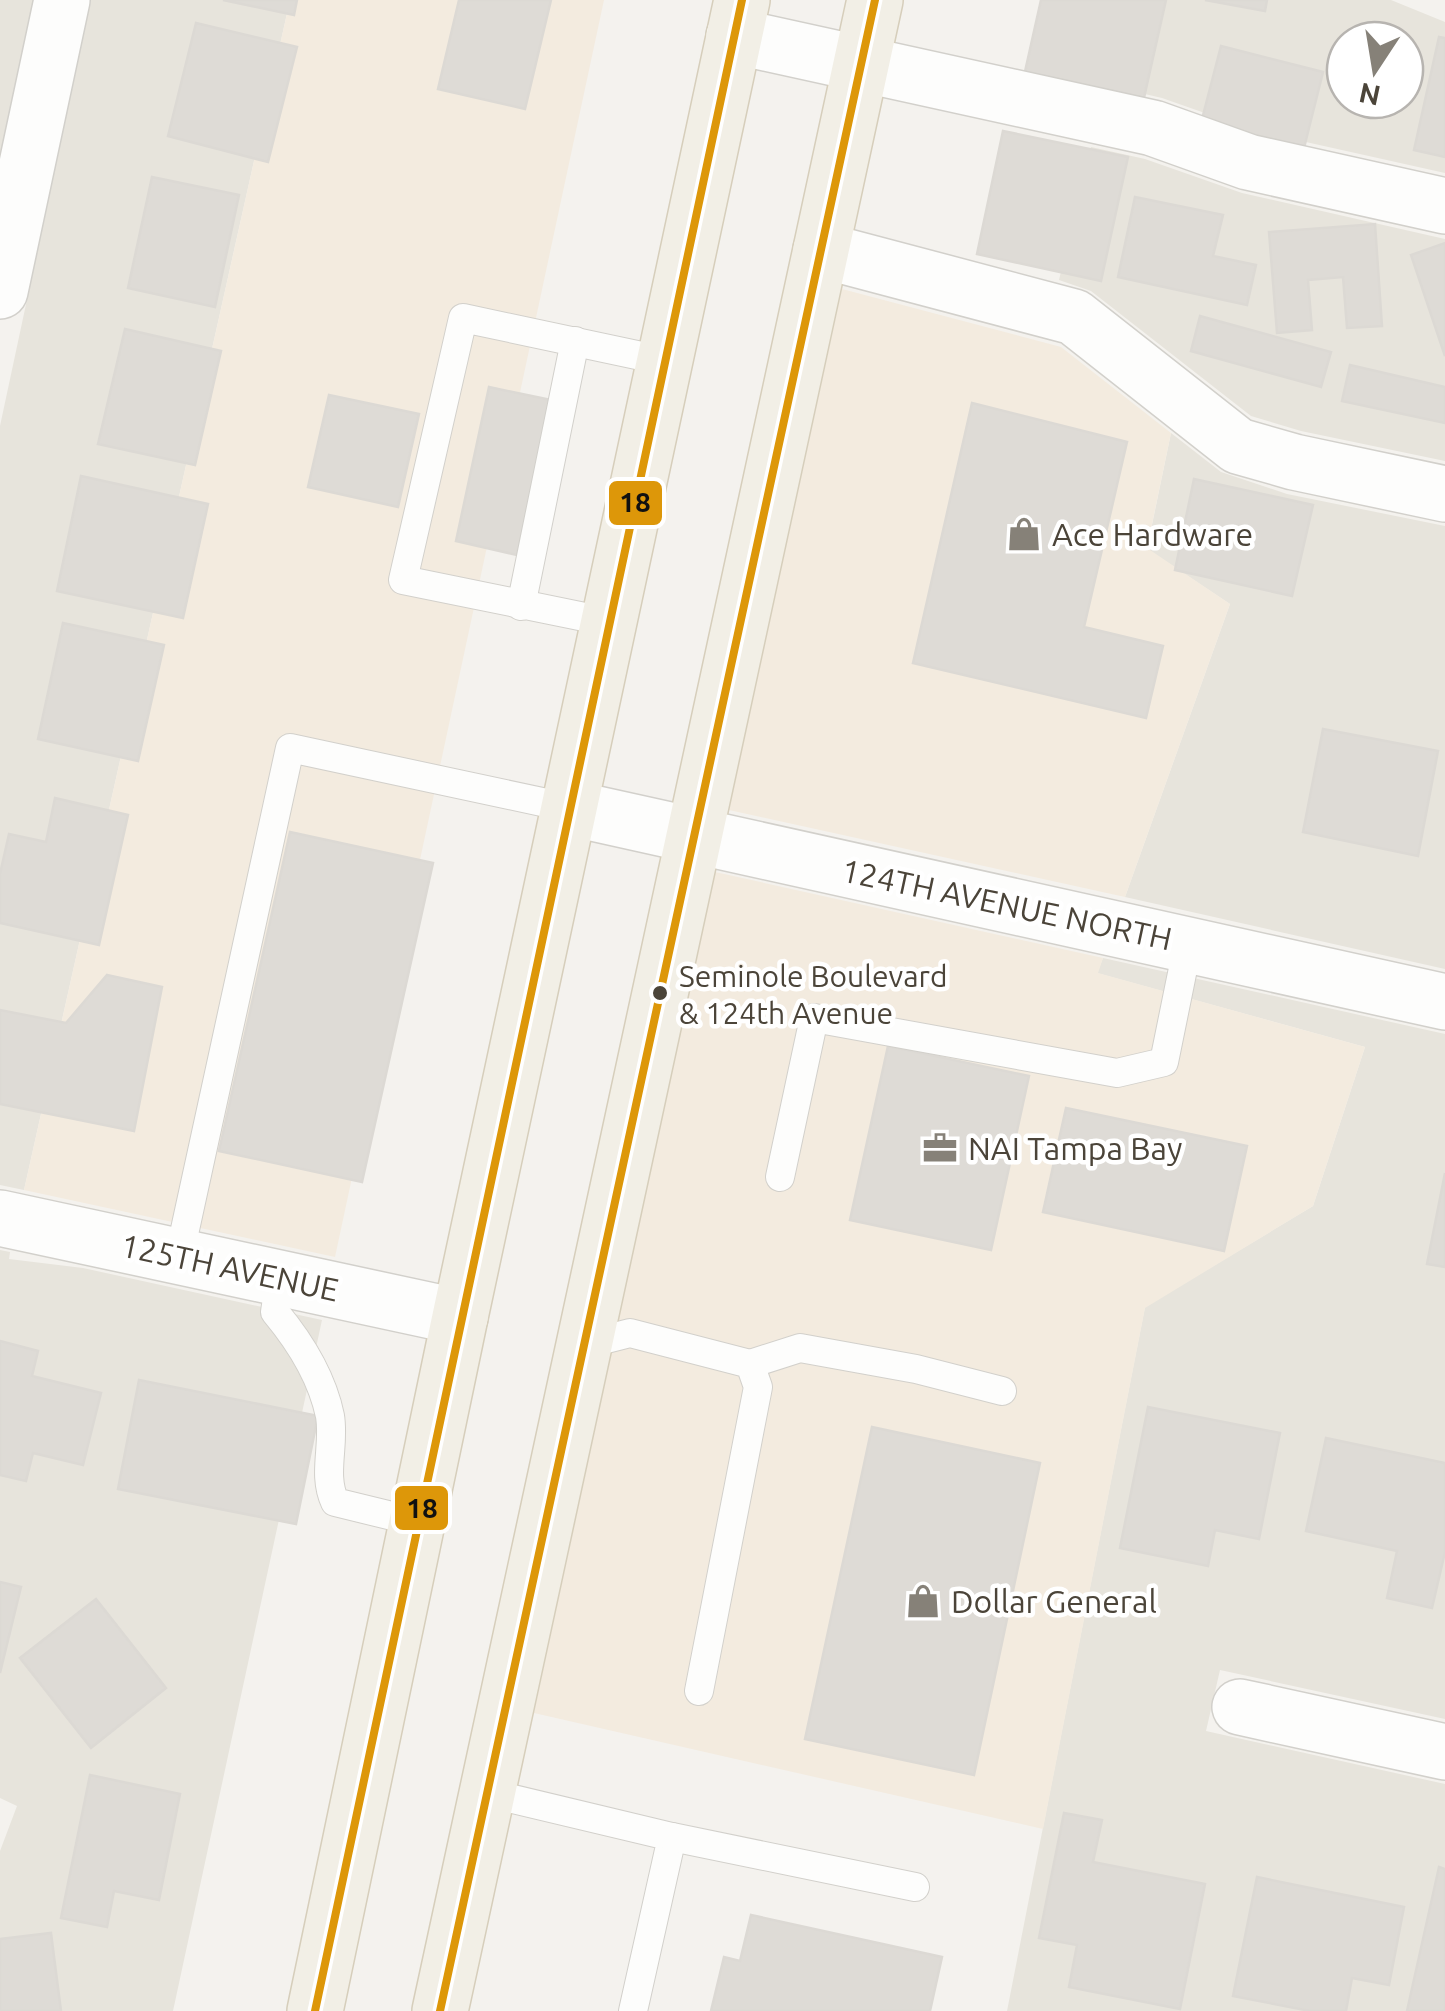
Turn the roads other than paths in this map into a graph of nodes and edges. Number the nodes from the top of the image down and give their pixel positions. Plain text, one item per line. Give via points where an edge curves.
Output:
1 (62, 0) edge
2 (875, 0) edge
3 (738, 18) edge
4 (861, 66) junction
5 (1445, 206) edge
6 (821, 250) junction
7 (0, 291) edge
8 (575, 341) junction
9 (666, 360) junction
10 (1445, 494) edge
11 (521, 606) junction
12 (609, 622) junction
13 (570, 808) junction
14 (694, 835) junction
15 (1188, 944) junction
16 (1445, 1002) edge
17 (780, 1177) dead end
18 (0, 1218) edge
19 (179, 1256) junction
20 (280, 1278) junction
21 (460, 1317) junction
22 (583, 1345) junction
23 (750, 1364) junction
24 (1002, 1392) dead end
25 (417, 1522) junction
26 (699, 1691) dead end
27 (1240, 1707) dead end
28 (1445, 1752) edge
29 (488, 1793) junction
30 (672, 1836) junction
31 (914, 1887) dead end
32 (315, 2011) edge
33 (440, 2011) edge
34 (632, 2011) edge

1 - 7 street
2 - 4 main road
3 - 4 street
3 - 9 main road
4 - 5 street via 1153,128 1248,162
4 - 6 main road
6 - 10 street via 1074,317 1238,446
6 - 14 main road
8 - 9 lane
8 - 11 lane
8 - 11 lane via 462,318 403,580
9 - 12 main road
11 - 12 lane
12 - 13 main road
13 - 14 street, 124TH AVENUE NORTH
13 - 19 lane via 290,748
13 - 21 main road
14 - 15 street, 124TH AVENUE NORTH
14 - 22 main road
15 - 16 street, 124TH AVENUE NORTH
15 - 17 lane via 1164,1062 1116,1073 814,1018
18 - 19 street, 125TH AVENUE
19 - 20 street, 125TH AVENUE
20 - 21 street, 125TH AVENUE
20 - 25 lane via 276,1312 304,1346 330,1417 328,1486 335,1502
21 - 25 main road
22 - 23 lane via 630,1333
22 - 29 main road
23 - 24 lane via 800,1348 916,1368
23 - 26 lane via 758,1387
25 - 32 main road
27 - 28 street
29 - 30 lane
29 - 33 main road
30 - 31 lane
30 - 34 lane

